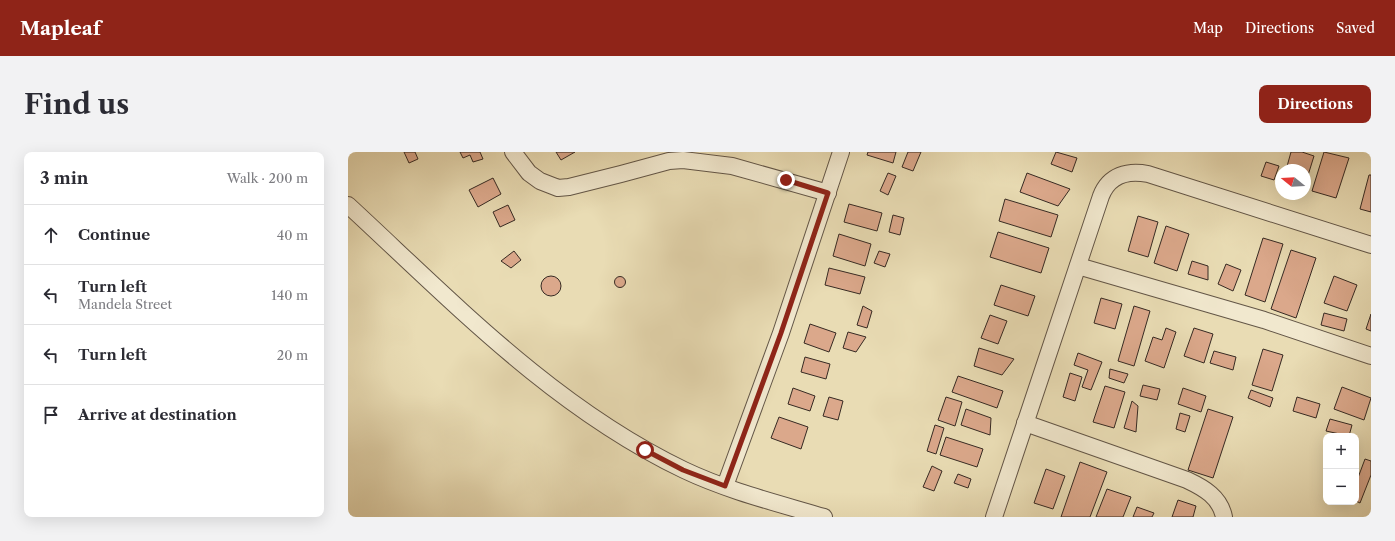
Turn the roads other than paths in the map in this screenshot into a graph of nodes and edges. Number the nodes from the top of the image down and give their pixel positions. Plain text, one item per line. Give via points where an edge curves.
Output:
1 (514, 152) edge
2 (841, 152) edge
3 (828, 193) junction
4 (348, 205) edge
5 (1371, 245) edge
6 (1078, 266) junction
7 (1371, 356) edge
8 (1025, 423) junction
9 (725, 486) junction
10 (824, 517) edge
11 (994, 517) edge
12 (1224, 517) edge

1 - 3 street via 530,173 540,181 558,188 669,161 683,160 732,166
2 - 3 street
3 - 9 street via 781,333
4 - 9 street via 493,340 561,396 645,450 683,470
5 - 6 street via 1148,174 1130,172 1110,180 1103,189
6 - 7 street via 1264,320
6 - 8 street
8 - 11 street
8 - 12 street via 1187,480 1210,492
9 - 10 street

